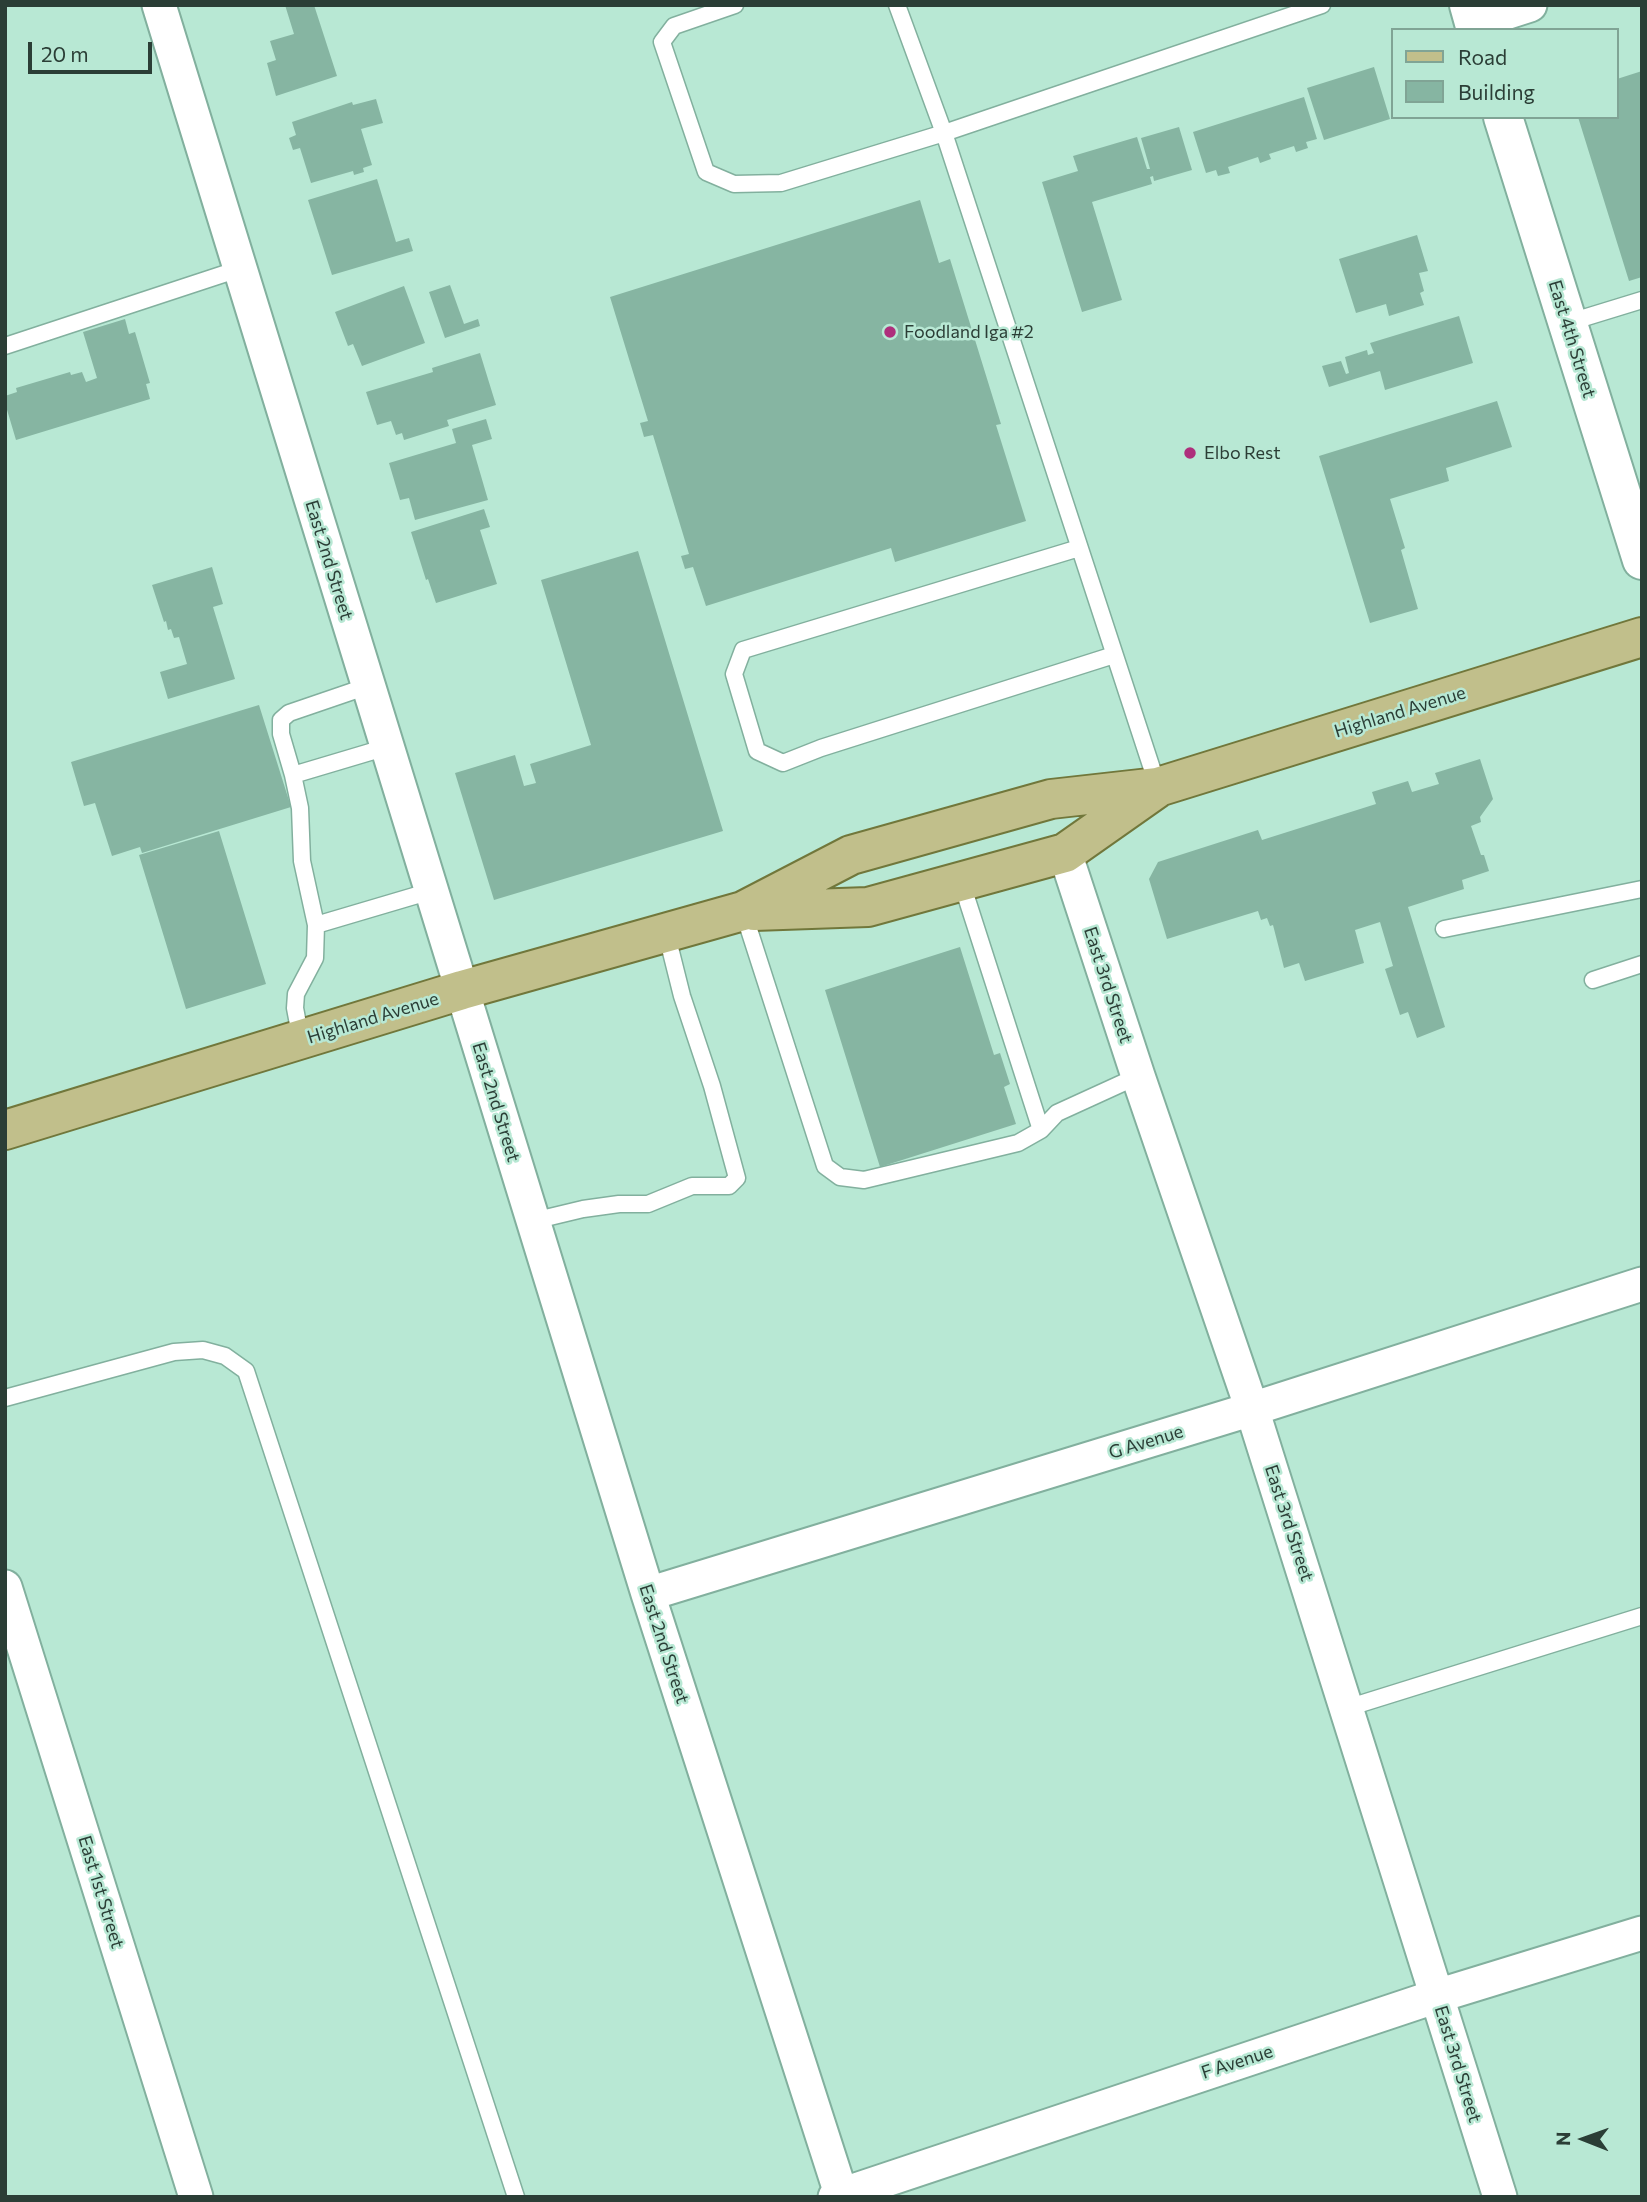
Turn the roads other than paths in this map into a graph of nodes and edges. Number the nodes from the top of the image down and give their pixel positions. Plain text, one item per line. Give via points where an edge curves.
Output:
1 (159, 5) edge
2 (735, 5) edge
3 (897, 5) edge
4 (1322, 5) edge
5 (1530, 5) edge
6 (1473, 19) edge
7 (1504, 119) edge
8 (944, 133) junction
9 (239, 269) junction
10 (1642, 300) edge
11 (1567, 323) junction
12 (5, 346) edge
13 (1079, 548) junction
14 (1642, 560) edge
15 (1642, 637) edge
16 (1114, 655) junction
17 (368, 686) junction
18 (387, 747) junction
19 (293, 775) junction
20 (1158, 787) junction
21 (1065, 853) junction
22 (961, 881) junction
23 (1642, 888) edge
24 (431, 891) junction
25 (743, 911) junction
26 (316, 925) junction
27 (1444, 929) dead end
28 (666, 932) junction
29 (1642, 964) edge
30 (1593, 980) dead end
31 (462, 990) junction
32 (301, 1040) junction
33 (1138, 1076) junction
34 (5, 1130) edge
35 (1041, 1130) junction
36 (533, 1221) junction
37 (1642, 1284) edge
38 (5, 1398) edge
39 (1252, 1409) junction
40 (5, 1587) edge
41 (649, 1594) junction
42 (1642, 1616) edge
43 (1347, 1708) junction
44 (1642, 1933) edge
45 (1437, 1996) junction
46 (839, 2196) edge
47 (196, 2197) edge
48 (516, 2197) edge
49 (1500, 2197) edge

1 - 9 street, East 2nd Street
2 - 8 lane via 674,26 662,42 706,172 734,184 781,183
3 - 8 lane
4 - 8 lane
5 - 6 street
7 - 11 street, East 4th Street
8 - 13 lane
9 - 12 lane
9 - 17 street, East 2nd Street
10 - 11 lane
11 - 14 street, East 4th Street
13 - 16 lane
13 - 16 lane via 743,650 734,674 757,751 783,763
15 - 20 main road, Highland Avenue
16 - 20 lane
17 - 18 street, East 2nd Street
17 - 19 lane via 289,713 281,720
18 - 19 lane
18 - 24 street, East 2nd Street
19 - 26 lane via 300,808 302,861
20 - 21 main road, Highland Avenue
20 - 25 main road, Highland Avenue via 1051,799 851,855
21 - 22 main road, Highland Avenue
21 - 33 street, East 3rd Street
22 - 25 main road, Highland Avenue via 868,907
22 - 35 lane
23 - 27 lane
24 - 26 lane
24 - 31 street, East 2nd Street
25 - 28 main road, Highland Avenue
25 - 35 lane via 825,1166 840,1177 864,1180 1018,1143
26 - 32 lane via 315,958 296,994
28 - 31 main road, Highland Avenue
28 - 36 lane via 737,1178 729,1186 691,1186 648,1203 583,1209
29 - 30 lane
31 - 32 main road, Highland Avenue
31 - 36 street, East 2nd Street
32 - 34 main road, Highland Avenue
33 - 35 lane via 1057,1113
33 - 39 street, East 3rd Street
36 - 41 street, East 2nd Street
37 - 39 street, G Avenue
38 - 48 lane via 174,1352 203,1350 225,1356 246,1370
39 - 41 street, G Avenue
39 - 43 street, East 3rd Street
40 - 47 street, East 1st Street
41 - 46 street, East 2nd Street
42 - 43 lane
43 - 45 street, East 3rd Street
44 - 45 street, F Avenue
45 - 46 street, F Avenue
45 - 49 street, East 3rd Street

